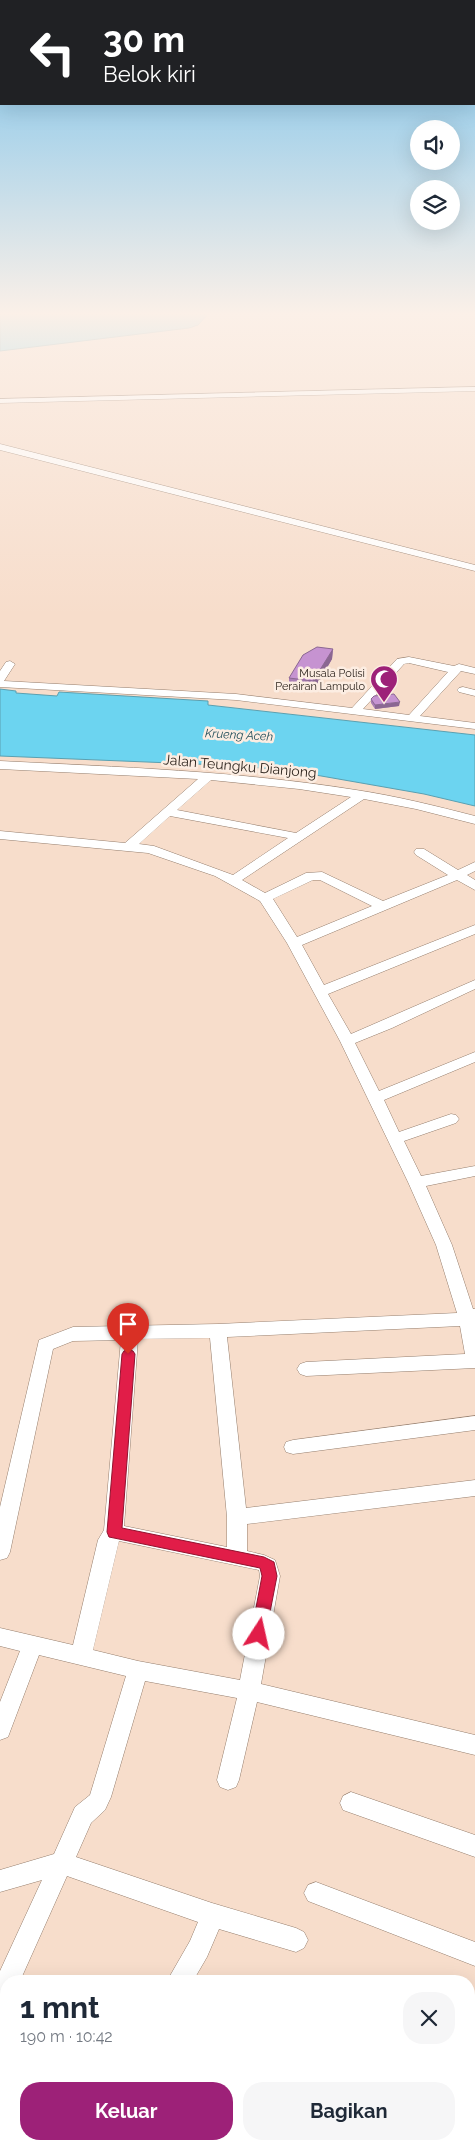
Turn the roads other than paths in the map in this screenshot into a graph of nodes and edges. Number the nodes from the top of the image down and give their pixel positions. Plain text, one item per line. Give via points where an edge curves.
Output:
1 (0, 447) edge
2 (475, 568) edge
3 (10, 664) dead end
4 (456, 670) junction
5 (475, 671) edge
6 (0, 679) edge
7 (0, 684) edge
8 (463, 690) dead end
9 (475, 694) edge
10 (355, 711) junction
11 (412, 718) junction
12 (475, 726) edge
13 (0, 765) edge
14 (209, 776) junction
15 (361, 795) junction
16 (168, 812) junction
17 (475, 820) edge
18 (0, 835) edge
19 (300, 837) junction
20 (129, 846) junction
21 (420, 852) dead end
22 (475, 866) edge
23 (458, 875) junction
24 (234, 880) junction
25 (475, 886) edge
26 (265, 898) junction
27 (382, 906) junction
28 (475, 929) edge
29 (294, 943) junction
30 (475, 984) edge
31 (320, 992) junction
32 (347, 1041) junction
33 (475, 1057) edge
34 (374, 1098) junction
35 (451, 1119) dead end
36 (395, 1139) junction
37 (475, 1171) edge
38 (416, 1182) junction
39 (471, 1317) edge
40 (218, 1331) junction
41 (130, 1334) junction
42 (475, 1361) edge
43 (306, 1369) dead end
44 (475, 1423) edge
45 (293, 1447) dead end
46 (475, 1488) edge
47 (237, 1518) junction
48 (114, 1532) junction
49 (0, 1552) edge
50 (237, 1557) junction
51 (0, 1636) edge
52 (32, 1646) junction
53 (81, 1657) junction
54 (138, 1670) junction
55 (249, 1691) junction
56 (0, 1730) edge
57 (475, 1745) edge
58 (228, 1780) dead end
59 (351, 1803) dead end
60 (475, 1846) edge
61 (62, 1863) junction
62 (0, 1881) edge
63 (316, 1893) dead end
64 (212, 1915) junction
65 (296, 1940) dead end
66 (475, 1954) edge
67 (11, 1975) edge
68 (183, 1975) edge

1 - 2 street
3 - 6 street
4 - 5 street via 459,667
4 - 10 street via 401,661
4 - 11 street
7 - 10 street via 236,697
8 - 9 street
10 - 11 street
11 - 12 street
13 - 14 street, Jalan Teungku Dianjong
14 - 15 street, Jalan Teungku Dianjong via 283,782
14 - 16 street
15 - 17 street, Jalan Teungku Dianjong
15 - 19 street
16 - 19 street
16 - 20 street
18 - 20 street
19 - 24 street
20 - 24 street via 157,852
21 - 23 street
22 - 23 street
23 - 25 street
23 - 27 street
24 - 26 street
26 - 27 street via 317,875
26 - 29 street
27 - 29 street
28 - 31 street
29 - 31 street
30 - 32 street
31 - 32 street
32 - 34 street
33 - 34 street
34 - 36 street
35 - 36 street
36 - 38 street
37 - 38 street
38 - 39 street
39 - 40 street
39 - 42 street
40 - 41 street
40 - 47 street
41 - 48 street
41 - 49 street via 73,1334 45,1345
42 - 43 street
44 - 45 street
46 - 47 street
47 - 50 street
48 - 50 street
48 - 53 street via 108,1540
50 - 55 street via 264,1563 270,1570
51 - 52 street
52 - 53 street
52 - 56 street
53 - 54 street
54 - 55 street
54 - 61 street via 100,1797 83,1815
55 - 57 street
55 - 58 street
59 - 60 street
61 - 62 street
61 - 64 street
61 - 67 street
63 - 66 street
64 - 65 street
64 - 68 street via 199,1949

